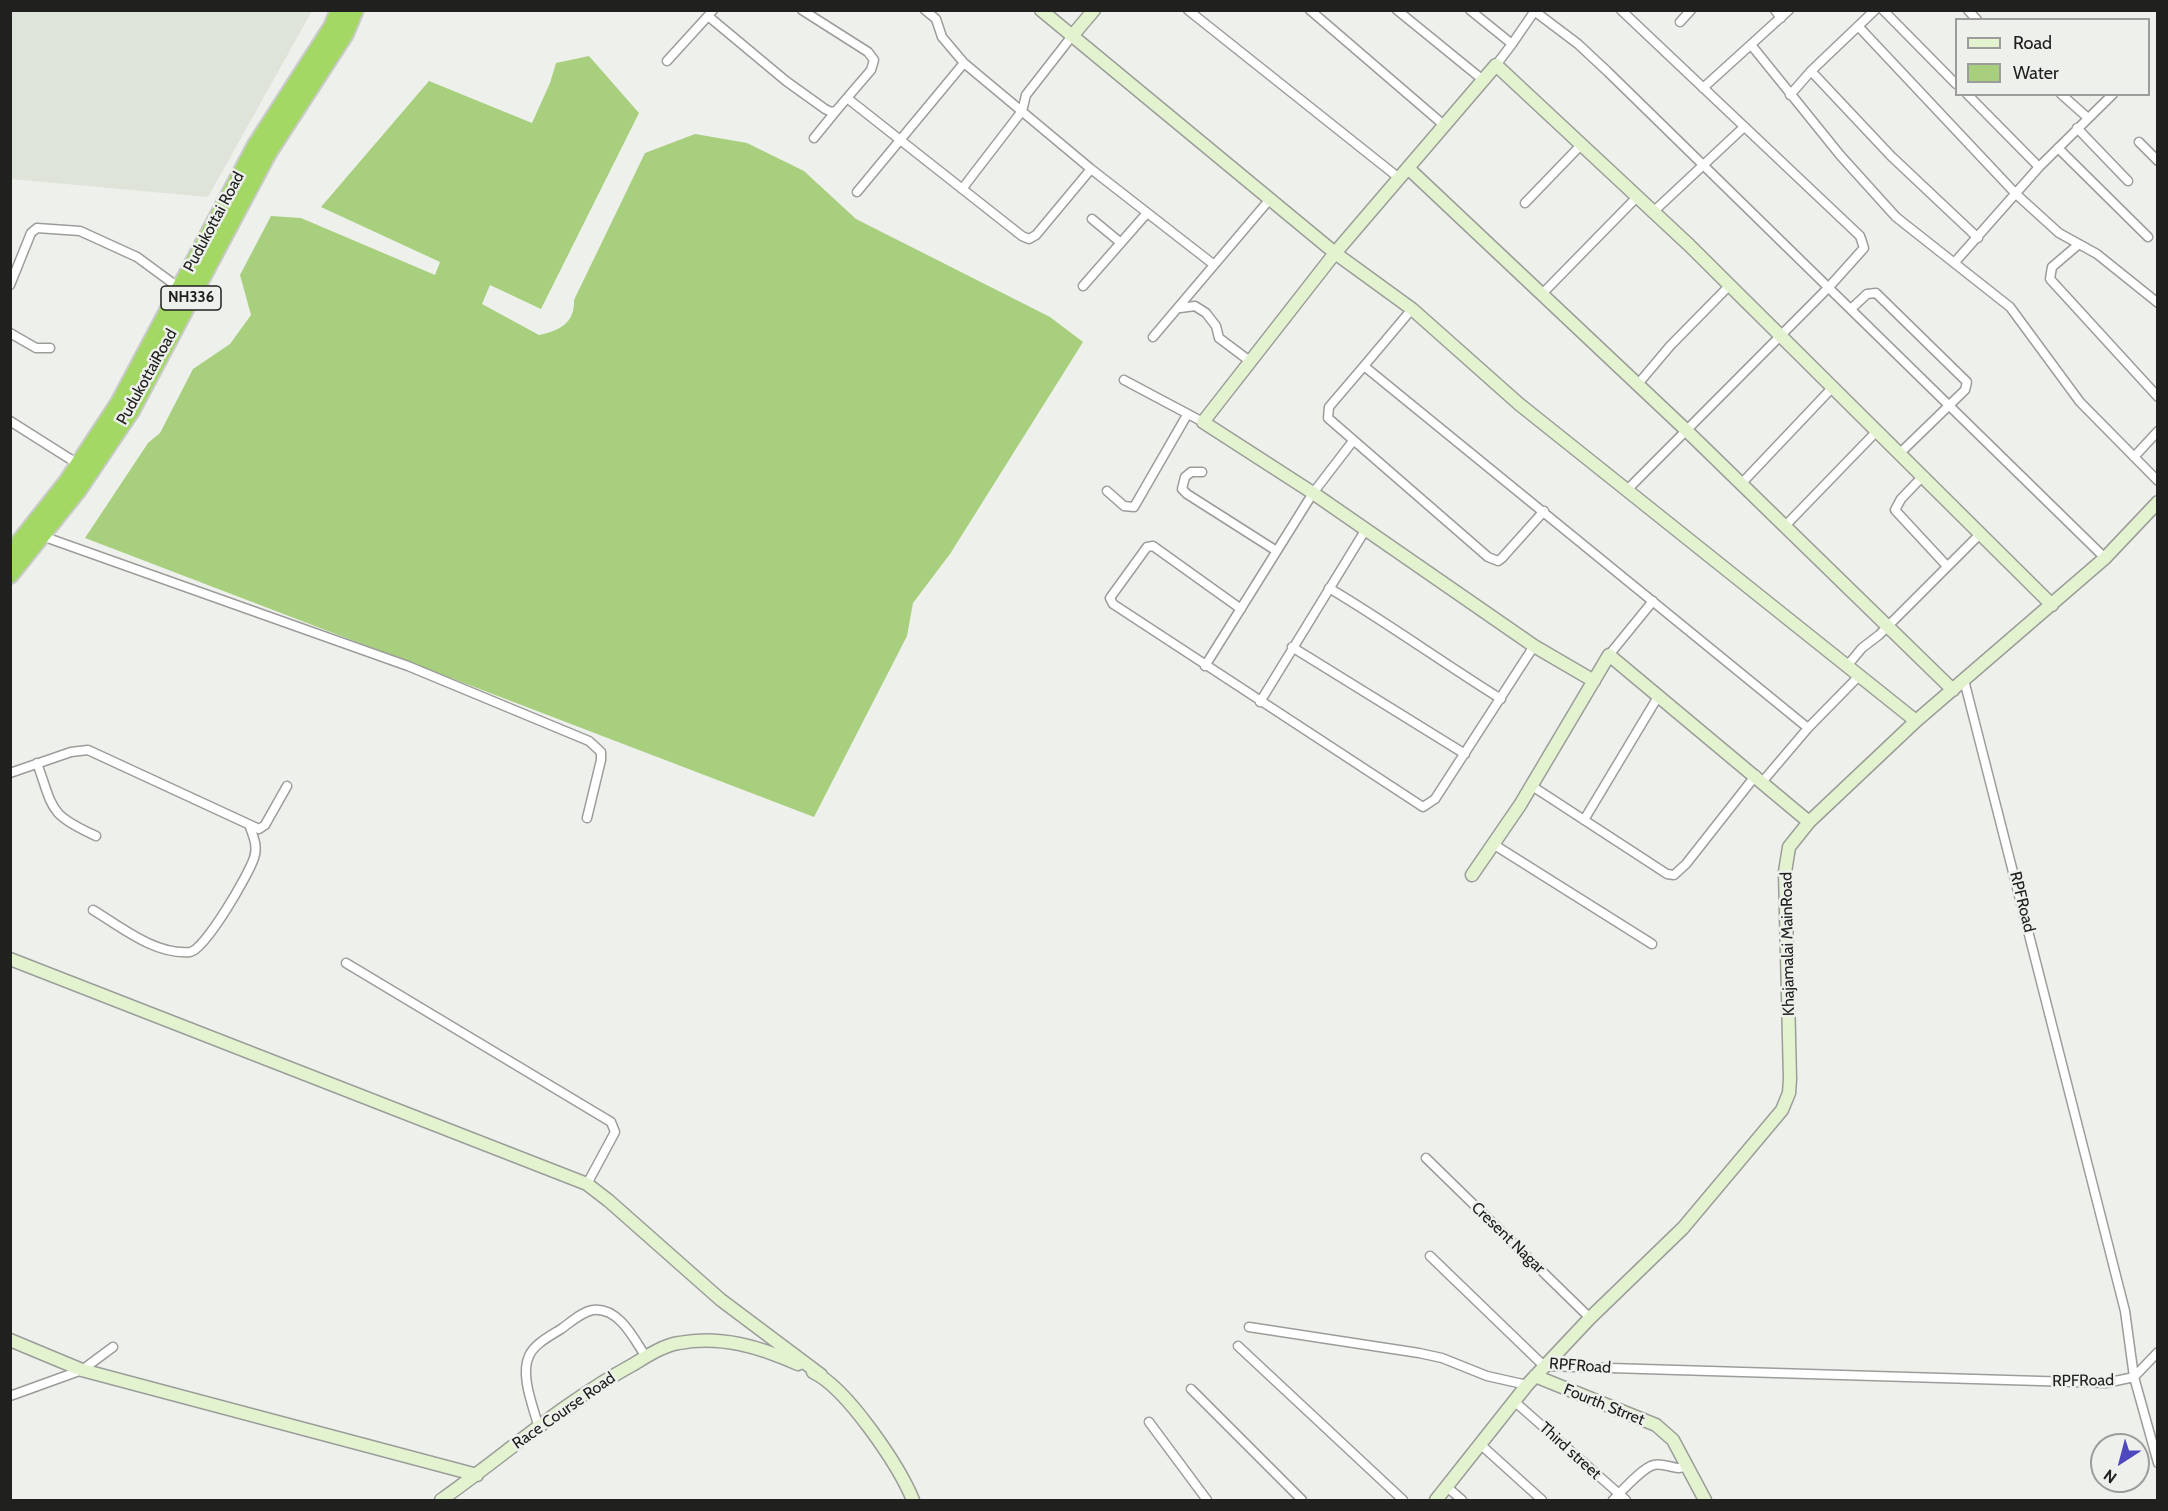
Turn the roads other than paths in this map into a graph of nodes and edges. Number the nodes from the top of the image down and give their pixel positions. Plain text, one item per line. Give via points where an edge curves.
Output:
1 (339, 10) edge
2 (355, 10) edge
3 (802, 10) edge
4 (925, 10) edge
5 (1041, 10) edge
6 (1094, 10) edge
7 (1188, 10) edge
8 (1310, 10) edge
9 (1397, 10) edge
10 (1470, 10) edge
11 (1621, 10) edge
12 (1691, 10) edge
13 (1775, 10) edge
14 (1790, 10) edge
15 (1875, 10) edge
16 (1883, 10) edge
17 (1533, 11) edge
18 (710, 13) edge
19 (1781, 18) junction
20 (1680, 22) dead end
21 (1858, 26) junction
22 (1072, 36) junction
23 (1512, 44) junction
24 (1752, 45) junction
25 (667, 62) dead end
26 (964, 63) junction
27 (1496, 65) junction
28 (1811, 71) junction
29 (1483, 80) junction
30 (1955, 83) edge
31 (1703, 88) junction
32 (1790, 95) junction
33 (1969, 96) edge
34 (2063, 96) edge
35 (2112, 96) edge
36 (847, 98) junction
37 (836, 111) junction
38 (1022, 111) junction
39 (2088, 118) junction
40 (1445, 126) junction
41 (1744, 127) junction
42 (2077, 128) junction
43 (814, 138) dead end
44 (901, 141) junction
45 (2139, 142) dead end
46 (1581, 145) junction
47 (2058, 148) junction
48 (2157, 161) edge
49 (1702, 165) junction
50 (2039, 166) junction
51 (1408, 168) junction
52 (1092, 169) junction
53 (1399, 178) junction
54 (2127, 181) dead end
55 (962, 189) junction
56 (857, 192) dead end
57 (2016, 194) junction
58 (1637, 197) junction
59 (1270, 199) junction
60 (1525, 203) dead end
61 (1147, 213) junction
62 (1652, 213) junction
63 (1092, 219) dead end
64 (2148, 237) dead end
65 (1978, 238) junction
66 (1121, 243) junction
67 (2079, 244) junction
68 (1335, 253) junction
69 (1955, 262) junction
70 (1213, 264) junction
71 (10, 285) edge
72 (1083, 286) dead end
73 (1729, 286) junction
74 (1829, 287) junction
75 (186, 292) junction
76 (1542, 294) junction
77 (2156, 300) edge
78 (1179, 308) junction
79 (1852, 308) junction
80 (1412, 309) junction
81 (10, 333) edge
82 (1153, 336) dead end
83 (1780, 336) junction
84 (50, 348) dead end
85 (1251, 362) junction
86 (1364, 366) junction
87 (1124, 380) dead end
88 (1638, 384) junction
89 (1832, 388) junction
90 (2157, 397) edge
91 (1949, 405) junction
92 (1187, 415) junction
93 (10, 422) edge
94 (1203, 422) junction
95 (1686, 430) junction
96 (2157, 431) edge
97 (1876, 432) junction
98 (1353, 441) junction
99 (1899, 454) junction
100 (2134, 457) junction
101 (78, 464) junction
102 (1202, 472) dead end
103 (1922, 477) junction
104 (2157, 481) edge
105 (1741, 484) junction
106 (1627, 490) junction
107 (1107, 491) dead end
108 (1313, 493) junction
109 (2157, 502) edge
110 (1544, 511) junction
111 (1785, 526) junction
112 (42, 528) junction
113 (1366, 529) junction
114 (1980, 534) junction
115 (1275, 550) junction
116 (10, 554) edge
117 (2105, 558) junction
118 (1946, 565) junction
119 (10, 575) edge
120 (1329, 588) junction
121 (1653, 601) junction
122 (2052, 605) junction
123 (1241, 609) junction
124 (1887, 626) junction
125 (1534, 646) junction
126 (1292, 648) junction
127 (1609, 655) junction
128 (1204, 666) junction
129 (1847, 666) junction
130 (1859, 676) junction
131 (1964, 680) junction
132 (1594, 681) junction
133 (1953, 690) junction
134 (1659, 694) junction
135 (1501, 699) junction
136 (1260, 702) junction
137 (1916, 721) junction
138 (1808, 728) junction
139 (1465, 754) junction
140 (37, 762) junction
141 (10, 773) edge
142 (1759, 778) junction
143 (287, 786) dead end
144 (1532, 786) junction
145 (586, 818) dead end
146 (1584, 820) junction
147 (1809, 822) junction
148 (250, 827) junction
149 (96, 836) dead end
150 (1493, 844) junction
151 (1472, 875) dead end
152 (93, 910) dead end
153 (1652, 944) dead end
154 (10, 959) edge
155 (346, 963) dead end
156 (1426, 1158) dead end
157 (587, 1185) junction
158 (1430, 1256) dead end
159 (1590, 1318) junction
160 (1249, 1327) dead end
161 (10, 1340) edge
162 (1238, 1346) dead end
163 (113, 1347) dead end
164 (2157, 1352) edge
165 (646, 1357) junction
166 (1544, 1366) junction
167 (82, 1370) junction
168 (821, 1376) junction
169 (2134, 1377) junction
170 (1531, 1381) junction
171 (1191, 1389) dead end
172 (10, 1396) edge
173 (1514, 1401) junction
174 (1149, 1422) dead end
175 (538, 1425) junction
176 (1480, 1444) junction
177 (2157, 1463) edge
178 (1687, 1466) junction
179 (477, 1475) junction
180 (1447, 1487) junction
181 (1619, 1498) edge
182 (441, 1500) edge
183 (913, 1500) edge
184 (1207, 1500) edge
185 (1302, 1500) edge
186 (1403, 1500) edge
187 (1437, 1500) edge
188 (1462, 1500) edge
189 (1542, 1500) edge
190 (1706, 1500) edge

1 - 75 highway, Pudukottai Road / NH336 via 256,145
2 - 75 highway, PudukottaiRoad / NH336 via 345,34 268,153
3 - 36 street via 868,52 874,60 871,70
4 - 26 street via 936,19 942,37
5 - 22 street
6 - 22 street
7 - 53 street
8 - 40 street
9 - 29 street
10 - 23 street
11 - 31 street
12 - 20 street
13 - 19 street
14 - 19 street
15 - 21 street
16 - 30 street
17 - 23 street
17 - 49 street via 1578,44
18 - 25 street
18 - 37 street via 786,81 831,112
19 - 24 street
21 - 28 street
21 - 57 street
22 - 38 street via 1026,95
22 - 59 street
23 - 27 street
24 - 31 street
24 - 32 street
26 - 38 street
26 - 44 street
27 - 29 street
27 - 46 street
28 - 32 street
28 - 65 street via 1891,156
29 - 40 street
31 - 41 street
32 - 69 street via 1896,217
33 - 50 street
34 - 39 street
35 - 39 street
36 - 37 street
36 - 44 street
37 - 43 street
38 - 52 street
38 - 55 street
39 - 42 street
40 - 51 street
41 - 49 street
41 - 74 street via 1860,236 1864,248 1860,255
42 - 47 street
42 - 54 street
44 - 55 street
44 - 56 street
45 - 48 street
46 - 58 street
46 - 60 street
47 - 50 street
47 - 64 street
49 - 62 street
49 - 74 street
50 - 57 street
51 - 53 street
51 - 76 street
52 - 55 street via 1029,240
52 - 61 street
53 - 68 street
57 - 65 street
57 - 67 street via 2059,233
58 - 62 street
58 - 76 street
59 - 68 street
59 - 70 street
61 - 66 street
61 - 70 street
62 - 73 street
63 - 66 street
65 - 69 street
66 - 72 street
67 - 77 street
67 - 90 street via 2052,267 2050,279
68 - 80 street
68 - 85 street
69 - 100 street via 2010,307 2080,402
70 - 78 street
71 - 75 street via 31,233 37,228 80,231 137,257
73 - 83 street
73 - 88 street
74 - 79 street
74 - 83 street
75 - 101 highway, Pudukottai Road / NH336
75 - 112 highway, PudukottaiRoad / NH336 via 131,411 78,490
76 - 88 street
78 - 82 street
78 - 85 street via 1195,306 1206,313 1220,338
79 - 91 street
79 - 91 street via 1867,294 1876,293 1964,378 1968,386
80 - 86 street
80 - 106 street via 1519,404
81 - 84 street via 36,348
83 - 89 street
83 - 95 street
85 - 94 street
86 - 98 street via 1326,413
86 - 110 street
87 - 92 street
88 - 95 street
89 - 97 street
89 - 105 street
91 - 99 street
91 - 117 street
92 - 94 street
92 - 107 street via 1134,507 1124,506
93 - 101 street
94 - 108 street
95 - 105 street
95 - 106 street
96 - 100 street
97 - 99 street
97 - 111 street
98 - 108 street
98 - 110 street via 1494,561 1502,558
99 - 103 street
100 - 104 street
101 - 112 highway, Pudukottai Road / NH336
102 - 115 street via 1191,472 1185,477 1182,489
103 - 114 street
103 - 118 street via 1900,499 1895,510
105 - 111 street
106 - 129 street
108 - 113 street
108 - 115 street
109 - 117 street, Khajamalai MainRoad
110 - 121 street
111 - 124 street
112 - 116 highway, Pudukottai Road / NH336
112 - 119 highway, PudukottaiRoad / NH336
112 - 145 street via 387,658 589,741 601,752 601,760
113 - 120 street
113 - 125 street
114 - 118 street
114 - 122 street
115 - 123 street
117 - 122 street, Khajamalai MainRoad
118 - 124 street
120 - 126 street
120 - 135 street
121 - 127 street
121 - 138 street
122 - 131 street, Khajamalai MainRoad
123 - 128 street
123 - 128 street via 1154,546 1147,547 1113,591 1113,604
124 - 129 street
124 - 133 street
125 - 132 street
125 - 135 street
126 - 136 street
126 - 139 street
127 - 132 street
127 - 134 street
128 - 136 street
129 - 130 street
130 - 137 street
130 - 138 street
131 - 133 street, Khajamalai MainRoad
131 - 169 street, RPFRoad via 2125,1311
132 - 144 street
133 - 137 street, Khajamalai MainRoad
134 - 142 street
134 - 146 street
135 - 139 street
136 - 139 street via 1423,807 1435,800
137 - 147 street, Khajamalai MainRoad
138 - 142 street
140 - 141 street
140 - 148 street via 88,750
140 - 149 street via 60,818
142 - 146 street via 1674,875
142 - 147 street
143 - 148 street via 265,825 259,829
144 - 146 street
144 - 150 street
147 - 159 street, Khajamalai MainRoad via 1789,847 1785,872 1790,1036 1786,1102 1683,1228
148 - 152 street via 256,847 250,868 215,926 191,952 169,950 145,941
150 - 151 street
150 - 153 street
154 - 157 street
155 - 157 street via 611,1122 615,1132
156 - 159 street, Cresent Nagar
157 - 168 street via 721,1300
158 - 166 street, RPFRoad
159 - 166 street, Khajamalai MainRoad
160 - 170 street via 1419,1353 1487,1376
161 - 167 street
162 - 186 street
163 - 167 street
164 - 169 street
165 - 168 street, Race Course Road via 677,1343 715,1340 763,1348
165 - 175 street, Race Course Road via 597,1384
165 - 175 street via 622,1322 606,1312 593,1310 583,1314 537,1345 529,1355 529,1389
166 - 169 street, RPFRoad via 2106,1383
166 - 170 street, Khajamalai MainRoad
167 - 172 street
167 - 179 street
168 - 183 street, Race Course Road via 849,1403 902,1476
169 - 177 street
170 - 173 street, Khajamalai MainRoad
170 - 178 street, Fourth Strret via 1656,1425 1673,1440
171 - 185 street
173 - 176 street, Khajamalai MainRoad
173 - 181 street, Third street
174 - 184 street
175 - 179 street, Race Course Road
176 - 180 street, Khajamalai MainRoad
176 - 189 street
178 - 181 street via 1654,1464
178 - 190 street, Fourth Strret
179 - 182 street, Race Course Road
180 - 187 street, Khajamalai MainRoad
180 - 188 street

